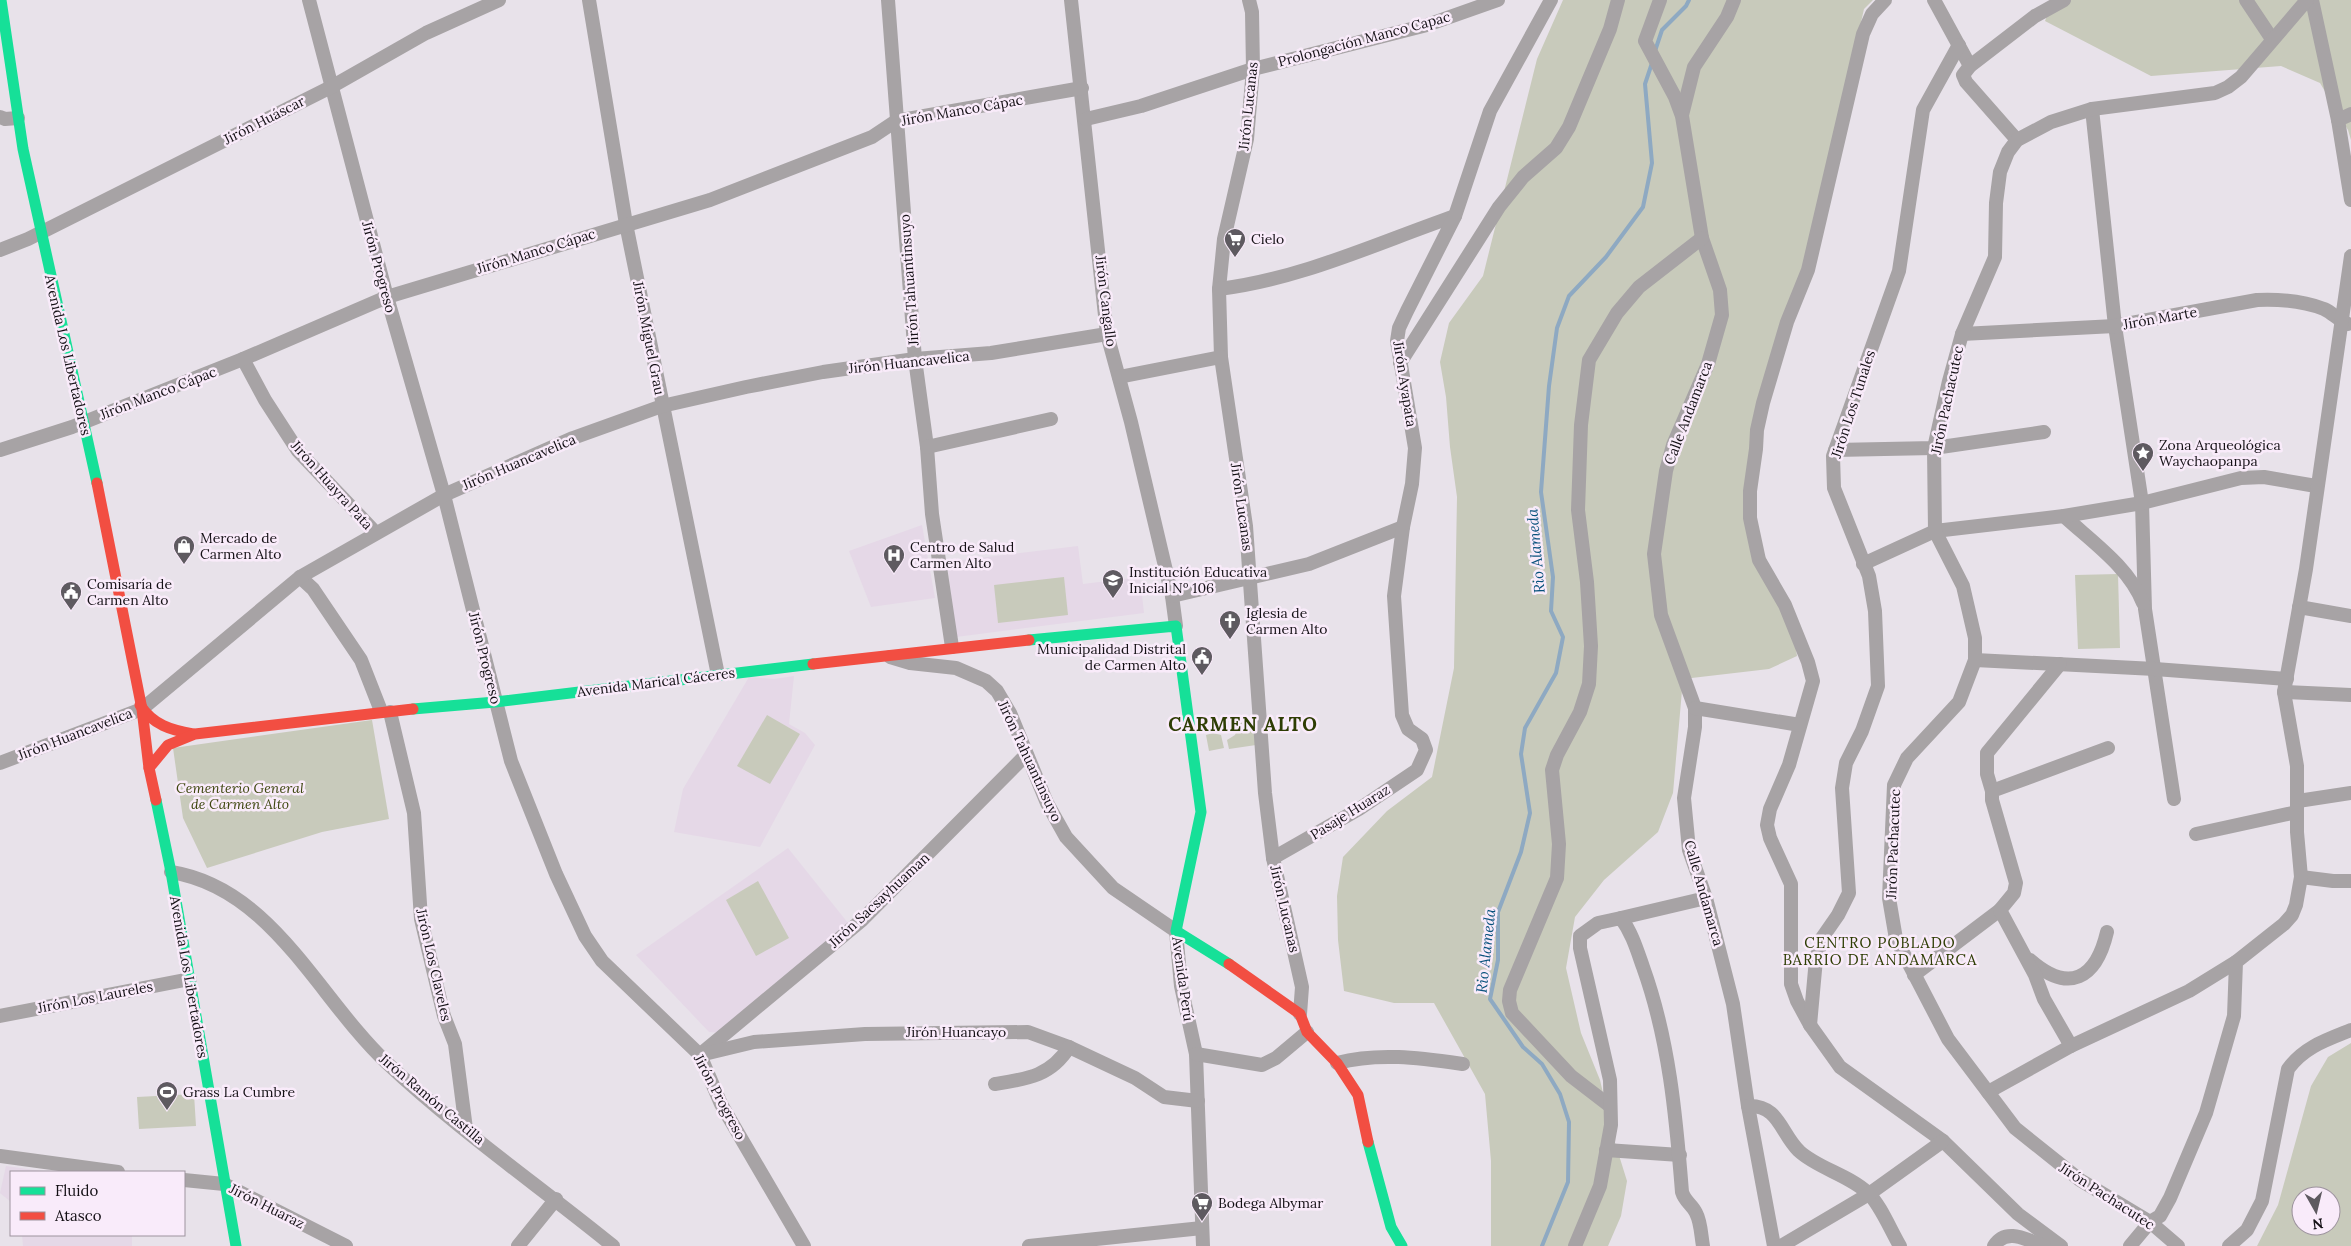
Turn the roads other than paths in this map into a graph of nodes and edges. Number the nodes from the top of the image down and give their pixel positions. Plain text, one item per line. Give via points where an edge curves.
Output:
1 (1, 0) edge
2 (309, 0) edge
3 (499, 0) edge
4 (589, 0) edge
5 (888, 0) edge
6 (1071, 0) edge
7 (1249, 0) edge
8 (1498, 0) edge
9 (1551, 0) edge
10 (1618, 0) edge
11 (1660, 0) edge
12 (1734, 0) edge
13 (1885, 0) edge
14 (1934, 0) edge
15 (2064, 0) edge
16 (2246, 0) edge
17 (2307, 0) edge
18 (2312, 0) edge
19 (2272, 39) junction
20 (1959, 45) junction
21 (3, 55) edge
22 (1970, 66) junction
23 (1253, 69) junction
24 (331, 87) junction
25 (1082, 88) junction
26 (2, 102) dead end
27 (2092, 109) junction
28 (2351, 114) edge
29 (1682, 116) junction
30 (1086, 118) junction
31 (7, 120) edge
32 (2338, 120) junction
33 (896, 121) junction
34 (2017, 140) junction
35 (2351, 200) edge
36 (1455, 216) junction
37 (626, 224) junction
38 (32, 237) junction
39 (1702, 238) junction
40 (0, 250) edge
41 (2351, 256) edge
42 (1218, 290) junction
43 (387, 297) junction
44 (2346, 324) edge
45 (2115, 326) junction
46 (1107, 334) junction
47 (1962, 334) junction
48 (1221, 357) junction
49 (243, 359) junction
50 (915, 359) junction
51 (1400, 363) junction
52 (1119, 377) junction
53 (662, 406) junction
54 (1051, 419) dead end
55 (75, 426) junction
56 (2044, 432) dead end
57 (927, 447) junction
58 (1934, 448) junction
59 (0, 450) edge
60 (1835, 450) junction
61 (2316, 486) junction
62 (444, 495) junction
63 (2142, 503) junction
64 (2064, 516) junction
65 (1403, 527) junction
66 (1935, 531) junction
67 (376, 533) junction
68 (100, 562) dead end
69 (1864, 564) junction
70 (300, 577) junction
71 (1251, 578) junction
72 (1172, 596) junction
73 (2299, 607) junction
74 (2145, 609) junction
75 (2351, 616) edge
76 (1176, 626) junction
77 (952, 647) junction
78 (883, 655) junction
79 (1975, 660) junction
80 (2060, 664) junction
81 (2155, 669) junction
82 (718, 674) junction
83 (2285, 686) junction
84 (2351, 695) edge
85 (495, 702) junction
86 (1695, 708) junction
87 (142, 709) junction
88 (386, 712) junction
89 (1800, 725) junction
90 (195, 734) junction
91 (2108, 748) dead end
92 (1026, 754) junction
93 (1422, 760) joint
94 (0, 763) edge
95 (149, 768) junction
96 (1992, 791) junction
97 (2351, 793) edge
98 (2174, 799) dead end
99 (2297, 807) junction
100 (2196, 834) dead end
101 (1273, 858) junction
102 (171, 872) junction
103 (2301, 877) junction
104 (2351, 881) edge
105 (1706, 898) junction
106 (2000, 910) junction
107 (1621, 918) junction
108 (1176, 930) junction
109 (2108, 932) dead end
110 (2025, 956) junction
111 (2236, 962) junction
112 (1914, 975) junction
113 (190, 979) junction
114 (1300, 1014) junction
115 (0, 1016) edge
116 (1810, 1025) junction
117 (2351, 1030) edge
118 (1307, 1032) junction
119 (2070, 1046) junction
120 (1069, 1047) junction
121 (1196, 1054) junction
122 (700, 1055) junction
123 (1337, 1063) junction
124 (1463, 1064) dead end
125 (995, 1084) dead end
126 (1988, 1092) junction
127 (1198, 1101) junction
128 (1610, 1106) junction
129 (1748, 1106) junction
130 (466, 1129) junction
131 (1943, 1141) junction
132 (1606, 1150) junction
133 (1680, 1155) junction
134 (0, 1156) edge
135 (111, 1171) edge
136 (185, 1180) edge
137 (224, 1184) junction
138 (1869, 1194) junction
139 (556, 1199) junction
140 (2150, 1222) junction
141 (1391, 1227) junction
142 (1202, 1228) junction
143 (236, 1246) edge
144 (346, 1246) edge
145 (518, 1246) edge
146 (613, 1246) edge
147 (804, 1246) edge
148 (1029, 1246) edge
149 (1203, 1246) edge
150 (1389, 1246) edge
151 (1402, 1246) edge
152 (1575, 1246) edge
153 (1703, 1246) edge
154 (1774, 1246) edge
155 (1781, 1246) edge
156 (1900, 1246) edge
157 (1994, 1246) edge
158 (2044, 1246) edge
159 (2062, 1246) edge
160 (2130, 1246) edge
161 (2178, 1246) edge
162 (2229, 1246) edge

1 - 21 street, Avenida Los Libertadores
2 - 24 street, Jirón Progreso
3 - 24 street, Jirón Huáscar via 426,33
4 - 37 street, Jirón Miguel Grau
5 - 33 street, Jirón Tahuantinsuyo
6 - 25 street, Jirón Cangallo
7 - 23 street, Jirón Lucanas
8 - 23 street, Prolongación Manco Capac via 1427,25
9 - 36 street, Jirón Ayapata via 1490,111
10 - 51 street via 1610,29 1569,128 1556,148 1523,178 1499,207
11 - 29 street, Calle Andamarca via 1645,41
12 - 29 street via 1694,67
13 - 89 street via 1872,14 1863,34 1808,270 1787,322 1757,430 1750,518 1760,560 1785,605 1813,681
14 - 20 street
15 - 22 street via 2035,16
16 - 19 street
17 - 19 street
18 - 32 street
19 - 27 street via 2241,77 2214,93
20 - 22 street
20 - 60 street, Jirón Los Tunales via 1922,110 1899,271
21 - 31 street, Avenida Los Libertadores
22 - 34 street via 1963,76 1966,82
23 - 30 street, Prolongación Manco Capac via 1141,106
23 - 42 street, Jirón Lucanas via 1247,139 1224,239
24 - 38 street, Jirón Huáscar
24 - 43 street, Jirón Progreso
25 - 30 street, Jirón Cangallo
25 - 33 street, Jirón Manco Cápac
26 - 31 street, Avenida Los Libertadores
27 - 34 street via 2051,122
27 - 45 street
28 - 32 street
29 - 39 street, Calle Andamarca
30 - 46 street, Jirón Cangallo
31 - 38 street, Avenida Los Libertadores
32 - 35 street
33 - 37 street, Jirón Manco Cápac via 872,137 710,200
33 - 50 street, Jirón Tahuantinsuyo
34 - 47 street, Jirón Pachacutec via 2000,172 1995,257
36 - 42 street via 1302,271 1252,285
36 - 51 street, Jirón Ayapata via 1399,328 1396,341
37 - 43 street, Jirón Manco Cápac
37 - 53 street, Jirón Miguel Grau
38 - 40 street, Jirón Huáscar
38 - 55 street, Avenida Los Libertadores
39 - 86 street, Calle Andamarca via 1720,290 1722,315 1708,364 1673,445 1654,554 1662,615
39 - 128 street via 1639,287 1617,313 1589,360 1581,425 1578,510 1587,582 1591,646 1589,684 1580,712 1552,770 1559,844 1558,878 1510,990 1512,1013 1571,1076
41 - 44 street
42 - 48 street, Jirón Lucanas
43 - 49 street, Jirón Manco Cápac
43 - 62 street, Jirón Progreso
44 - 45 street, Jirón Marte via 2326,310 2279,299 2257,300
44 - 61 street
45 - 47 street, Jirón Marte
45 - 63 street
46 - 50 street, Jirón Huancavelica via 991,353
46 - 52 street, Jirón Cangallo
47 - 58 street, Jirón Pachacutec
48 - 52 street
48 - 71 street, Jirón Lucanas
49 - 55 street, Jirón Manco Cápac
49 - 67 street, Jirón Huayra Pata via 264,400 298,451
50 - 53 street, Jirón Huancavelica via 823,372
50 - 57 street, Jirón Tahuantinsuyo
51 - 65 street, Jirón Ayapata via 1415,448
52 - 72 street, Jirón Cangallo
53 - 62 street, Jirón Huancavelica via 573,438
53 - 82 street, Jirón Miguel Grau
54 - 57 street
55 - 59 street, Jirón Manco Cápac
55 - 87 street, Avenida Los Libertadores via 107,530
56 - 58 street
57 - 77 street, Jirón Tahuantinsuyo via 932,514
58 - 60 street
58 - 66 street, Jirón Pachacutec
60 - 69 street, Jirón Los Tunales via 1834,488
61 - 63 street via 2264,477 2241,478
61 - 73 street
62 - 67 street, Jirón Huancavelica
62 - 85 street, Jirón Progreso
63 - 64 street
63 - 74 street
64 - 66 street
64 - 74 street via 2128,577
65 - 71 street via 1309,564
65 - 93 street, Jirón Ayapata via 1394,596 1402,715 1408,729 1422,739 1426,750
66 - 69 street
66 - 79 street, Jirón Pachacutec via 1963,586 1976,638
67 - 70 street, Jirón Huancavelica
68 - 87 street, Avenida Los Libertadores via 125,679
69 - 116 street, Jirón Los Tunales via 1874,611 1878,686 1846,763 1842,788 1849,892 1822,938 1816,959
70 - 87 street, Jirón Huancavelica
70 - 88 street, Jirón Los Claveles via 313,589 361,660
71 - 72 street
71 - 101 street, Jirón Lucanas via 1256,688
72 - 76 street, Jirón Cangallo
73 - 75 street
73 - 83 street
74 - 81 street
76 - 77 street, Avenida Marical Cáceres
76 - 108 street, Avenida Perú via 1201,812
77 - 78 street, Avenida Marical Cáceres
78 - 82 street, Avenida Marical Cáceres
78 - 92 street, Jirón Tahuantinsuyo via 910,663 956,668 986,681 997,691 1010,713
79 - 80 street
79 - 112 street, Jirón Pachacutec via 1959,702 1907,758 1894,785 1889,898 1896,940
80 - 81 street
80 - 96 street via 1987,753 1987,774
81 - 83 street
81 - 98 street
82 - 85 street, Avenida Marical Cáceres
83 - 84 street
83 - 99 street via 2297,766
85 - 88 street, Avenida Marical Cáceres
85 - 122 street, Jirón Progreso via 511,761 556,874 585,936 602,960
86 - 89 street
86 - 105 street, Calle Andamarca via 1684,798 1689,850
87 - 90 street via 169,730
87 - 94 street, Jirón Huancavelica
87 - 95 street, Avenida Los Libertadores
88 - 90 street, Avenida Marical Cáceres
88 - 130 street, Jirón Los Claveles via 414,813 420,919 444,1016 455,1044
89 - 116 street via 1767,825 1791,884 1791,984 1796,1001
90 - 95 street, Avenida Marical Cáceres via 168,745
91 - 96 street
92 - 108 street, Jirón Tahuantinsuyo via 1066,837 1113,888
92 - 122 street, Jirón Sacsayhuaman via 862,920
93 - 101 street, Pasaje Huaraz via 1417,770 1358,810
95 - 102 street, Avenida Los Libertadores
96 - 106 street via 2016,882 2014,894
97 - 99 street
99 - 100 street
99 - 103 street
101 - 114 street, Jirón Lucanas via 1302,987
102 - 113 street, Avenida Los Libertadores
102 - 130 street, Jirón Ramón Castilla via 194,875 220,886 277,932 386,1062
103 - 104 street
103 - 111 street via 2292,914
105 - 107 street
105 - 129 street, Calle Andamarca via 1733,1004
106 - 110 street
106 - 112 street
107 - 128 street via 1598,923 1580,936 1610,1080
107 - 133 street via 1633,938 1664,1035
108 - 114 street
108 - 121 street, Avenida Perú via 1181,986
109 - 110 street via 2096,964 2088,973 2078,977 2048,974
110 - 119 street
111 - 119 street via 2189,991
111 - 140 street via 2234,1016 2206,1113 2170,1198 2160,1216
112 - 126 street, Jirón Pachacutec via 1948,1039
113 - 115 street, Jirón Los Laureles
113 - 137 street, Avenida Los Libertadores
114 - 118 street
116 - 131 street via 1840,1067
117 - 162 street via 2311,1046 2298,1055 2288,1069 2262,1202 2247,1230
118 - 121 street via 1276,1058 1262,1065
118 - 123 street
119 - 126 street
120 - 122 street, Jirón Huancayo via 1028,1032 922,1032 754,1042
120 - 125 street via 1059,1062 1042,1073
120 - 127 street, Jirón Huancayo via 1135,1078 1164,1098
121 - 127 street, Avenida Perú
122 - 147 street, Jirón Progreso via 721,1104
123 - 124 street via 1362,1057 1412,1057
123 - 141 street via 1358,1096
126 - 140 street, Jirón Pachacutec via 2015,1128 2047,1156
127 - 142 street, Avenida Perú
128 - 132 street via 1611,1125
129 - 138 street via 1761,1106 1771,1111 1800,1152
129 - 154 street, Calle Andamarca
130 - 139 street, Jirón Ramón Castilla
131 - 138 street
131 - 159 street via 2018,1214
132 - 133 street
132 - 152 street via 1600,1186
133 - 153 street via 1682,1192 1685,1202 1697,1216
134 - 135 street
136 - 137 street, Jirón Huaraz
137 - 143 street, Avenida Los Libertadores
137 - 144 street, Jirón Huaraz
138 - 155 street
138 - 156 street
139 - 145 street
139 - 146 street, Jirón Ramón Castilla
140 - 160 street
140 - 161 street, Jirón Pachacutec
141 - 150 street
141 - 151 street
142 - 148 street
142 - 149 street, Avenida Perú
157 - 158 street via 1999,1239 2012,1235

